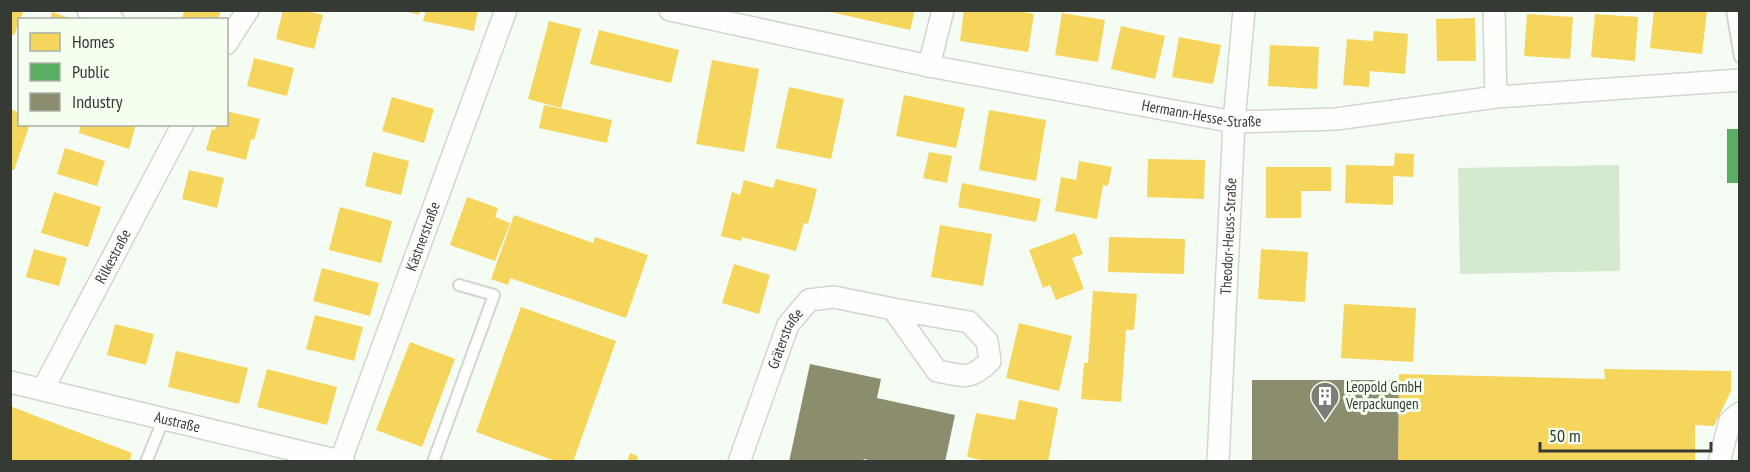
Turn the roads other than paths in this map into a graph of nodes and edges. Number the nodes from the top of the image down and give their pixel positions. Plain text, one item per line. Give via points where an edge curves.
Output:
1 (88, 10) edge
2 (248, 10) edge
3 (506, 10) edge
4 (670, 10) edge
5 (943, 10) edge
6 (1244, 10) edge
7 (1494, 10) edge
8 (1732, 10) edge
9 (108, 18) edge
10 (228, 41) edge
11 (1740, 57) edge
12 (929, 66) junction
13 (1740, 80) edge
14 (1496, 97) junction
15 (1234, 122) junction
16 (182, 126) edge
17 (459, 285) dead end
18 (893, 309) dead end
19 (10, 382) edge
20 (43, 389) junction
21 (1740, 413) edge
22 (164, 418) junction
23 (342, 461) edge
24 (146, 462) edge
25 (433, 462) edge
26 (739, 462) edge
27 (1218, 462) edge
28 (1719, 462) edge

1 - 9 street
2 - 10 street
3 - 23 street, Kästnerstraße
4 - 12 street, Hermann-Hesse-Straße
5 - 12 street
6 - 15 street, Theodor-Heuss-Straße
7 - 14 street
8 - 11 lane
12 - 15 street, Hermann-Hesse-Straße
13 - 14 street, Hermann-Hesse-Straße
14 - 15 street, Hermann-Hesse-Straße via 1336,118
15 - 27 street, Theodor-Heuss-Straße
16 - 20 street, Rilkestraße
17 - 25 lane via 494,295
18 - 26 street, Gräterstraße via 834,297 808,300 788,325
19 - 20 street, Austraße
20 - 22 street, Austraße
21 - 28 street via 1730,421
22 - 23 street, Austraße
22 - 24 lane

